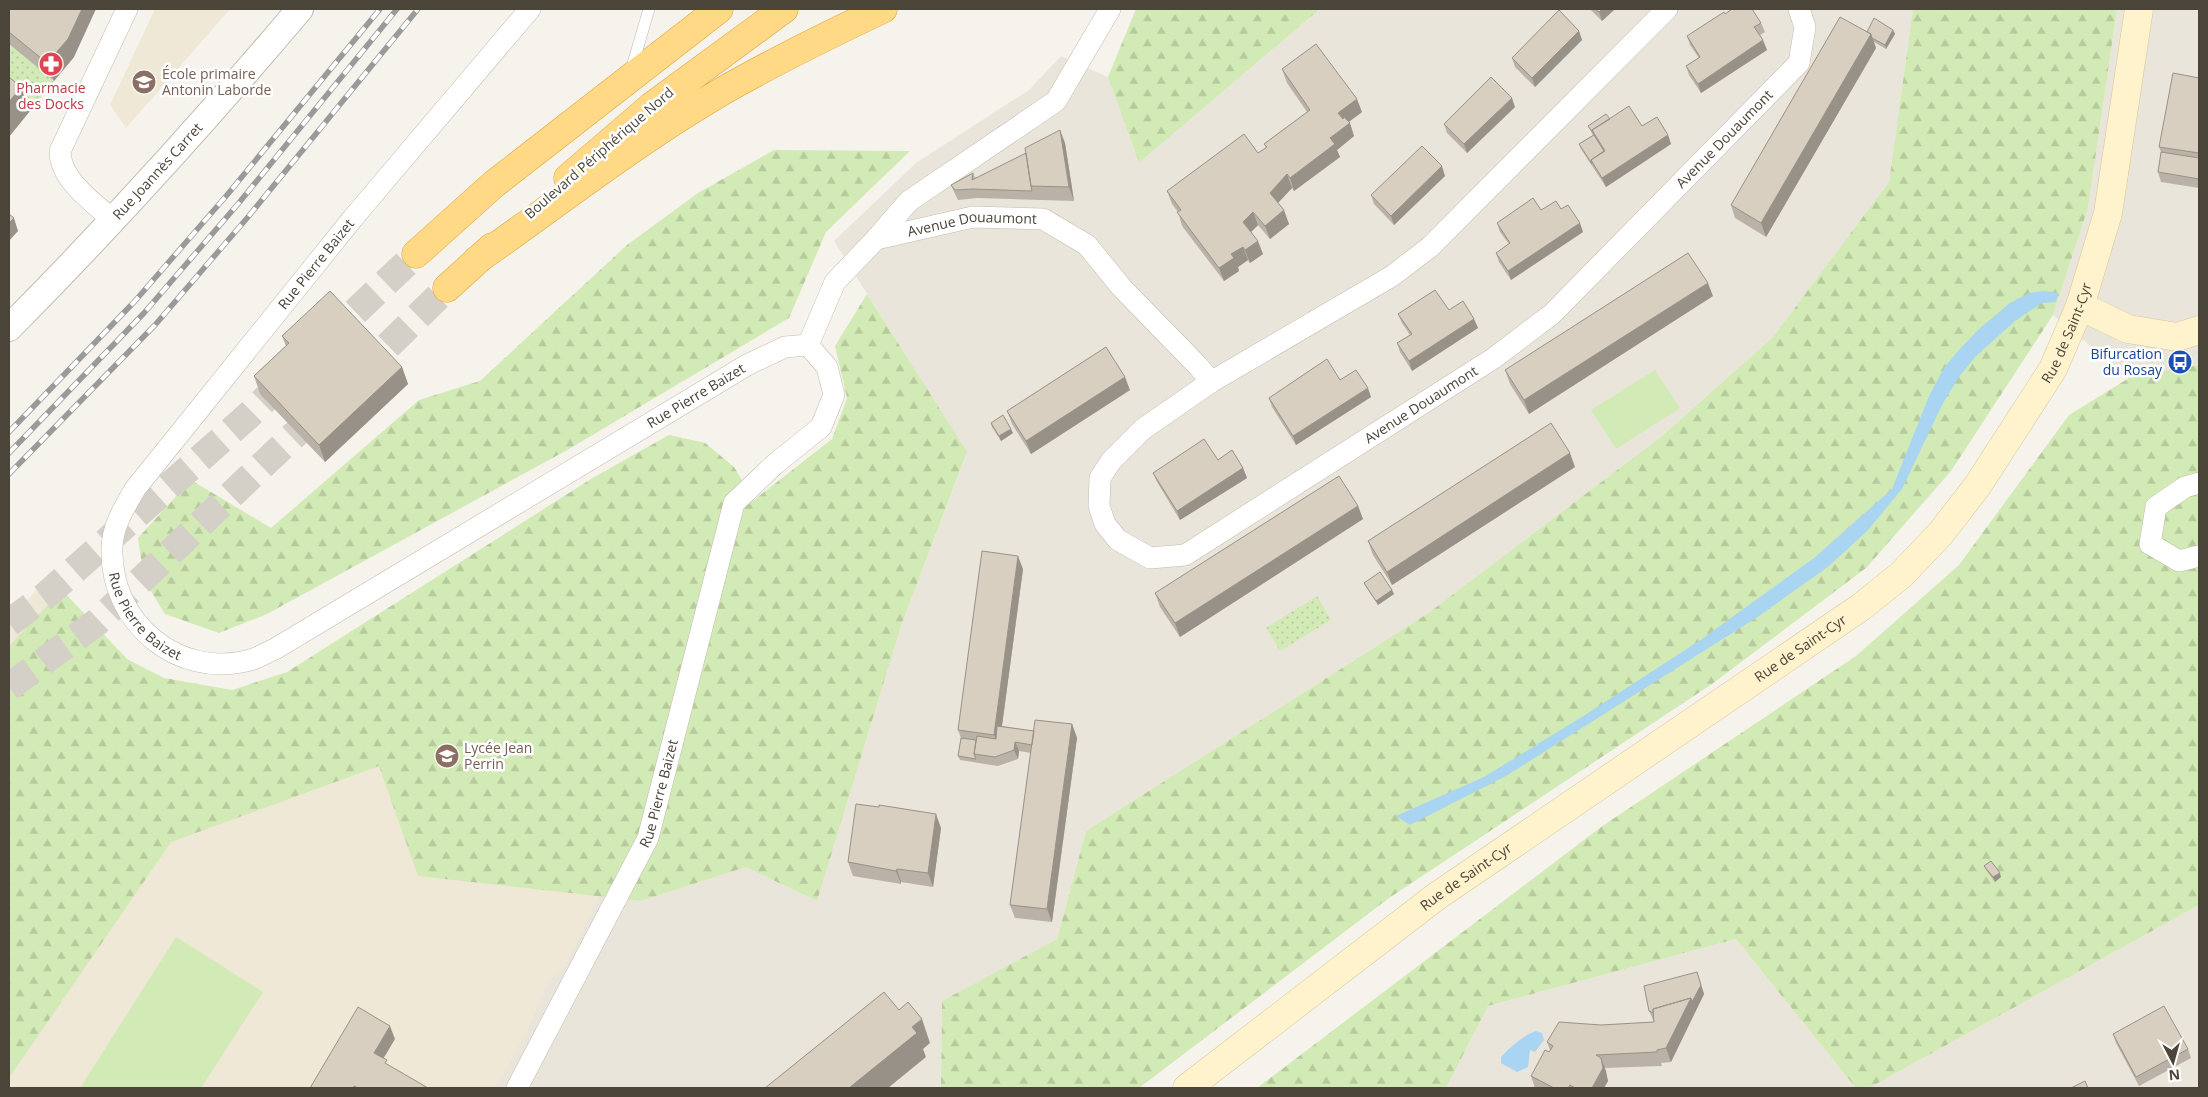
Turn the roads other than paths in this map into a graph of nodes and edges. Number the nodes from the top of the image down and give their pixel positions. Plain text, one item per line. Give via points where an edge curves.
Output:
1 (126, 9) edge
2 (300, 9) edge
3 (530, 9) edge
4 (649, 9) edge
5 (701, 9) edge
6 (718, 9) edge
7 (784, 9) edge
8 (883, 9) edge
9 (1110, 9) edge
10 (1667, 9) edge
11 (1799, 9) edge
12 (2139, 9) edge
13 (632, 67) junction
14 (572, 122) junction
15 (113, 220) junction
16 (876, 239) junction
17 (416, 254) tunnel mouth
18 (478, 260) junction
19 (447, 288) tunnel mouth
20 (2080, 306) junction
21 (9, 328) edge
22 (2199, 330) edge
23 (808, 345) junction
24 (1211, 382) junction
25 (2199, 484) edge
26 (2199, 556) edge
27 (517, 1088) edge
28 (1188, 1088) edge

1 - 15 street via 60,151 60,161 72,181
2 - 15 street, Rue Joannès Carret
3 - 23 street, Rue Pierre Baizet via 353,218 135,489 119,516 112,555 114,578 124,606 142,630 168,650 196,661 223,664 251,660 275,649 747,365 785,347
4 - 13 lane
5 - 13 highway
6 - 14 highway
7 - 18 highway, Boulevard Périphérique Nord via 626,127
8 - 18 highway via 786,56 720,93 654,134
9 - 16 street via 1056,101 909,201
10 - 24 street, Avenue Douaumont via 1430,247 1392,276
11 - 24 street, Avenue Douaumont via 1805,27 1799,63 1552,314 1494,358 1184,555 1150,558 1118,540 1105,524 1099,506 1100,478 1111,461 1143,429
12 - 20 main road, Rue de Saint-Cyr via 2108,214
13 - 14 highway
14 - 17 highway via 494,184
15 - 21 street, Rue Joannès Carret
16 - 23 street via 835,282
16 - 24 street, Avenue Douaumont via 973,217 1044,219 1087,245 1122,288
18 - 19 highway, Boulevard Périphérique Nord
20 - 22 main road via 2128,329 2177,337
20 - 28 main road, Rue de Saint-Cyr via 2053,370 2013,434 1978,486 1901,575 1861,607 1437,896
23 - 27 street, Rue Pierre Baizet via 827,367 834,395 821,427 734,503 648,838
25 - 26 street via 2185,487 2156,507 2150,544 2179,562

